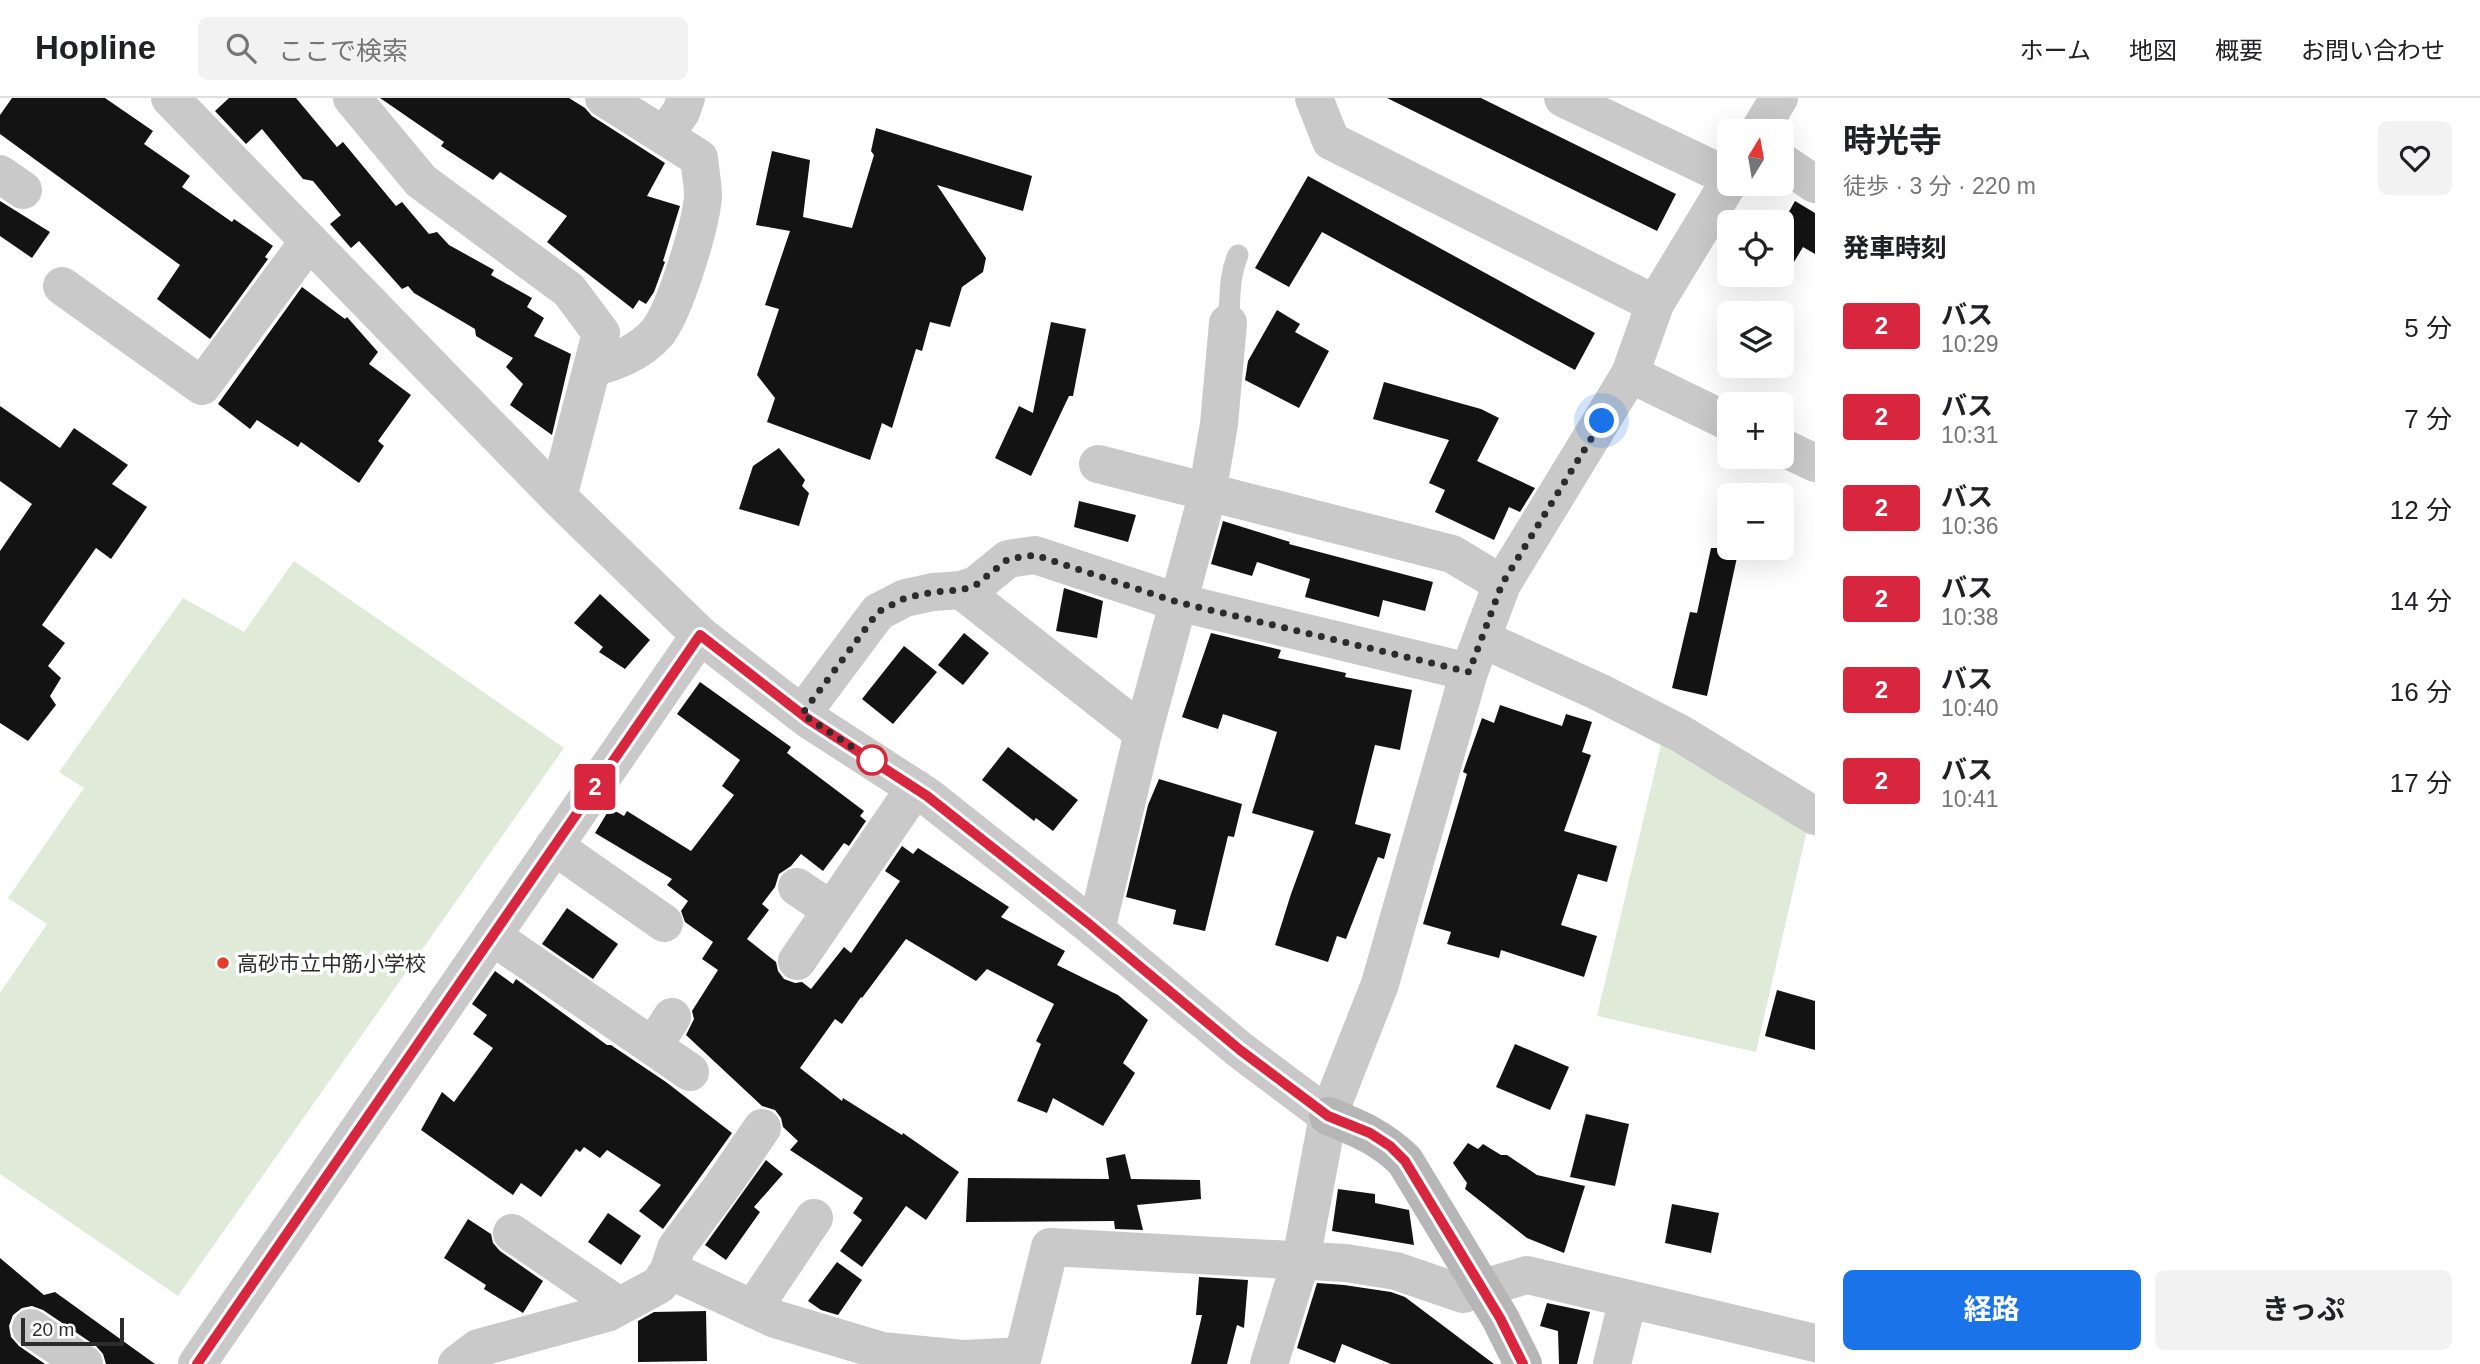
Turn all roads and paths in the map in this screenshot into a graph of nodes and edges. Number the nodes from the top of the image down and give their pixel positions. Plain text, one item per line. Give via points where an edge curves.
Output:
1 (170, 98) edge
2 (353, 98) edge
3 (604, 98) edge
4 (686, 98) edge
5 (1314, 98) edge
6 (1563, 98) edge
7 (1779, 98) edge
8 (1766, 119) edge
9 (664, 136) junction
10 (1794, 170) edge
11 (1717, 174) edge
12 (1815, 184) edge
13 (1719, 196) edge
14 (309, 241) junction
15 (1238, 255) dead end
16 (62, 286) dead end
17 (1655, 304) junction
18 (1228, 323) joint
19 (592, 368) junction
20 (1630, 374) junction
21 (1717, 416) edge
22 (1794, 453) edge
23 (1815, 463) edge
24 (1098, 464) dead end
25 (1207, 493) junction
26 (558, 497) junction
27 (1502, 584) junction
28 (961, 590) junction
29 (1177, 602) junction
30 (700, 635) junction
31 (1476, 656) junction
32 (802, 714) junction
33 (1143, 733) junction
34 (915, 788) junction
35 (1815, 816) edge
36 (554, 846) junction
37 (797, 887) dead end
38 (831, 910) junction
39 (664, 923) dead end
40 (1096, 930) junction
41 (492, 936) junction
42 (797, 961) dead end
43 (690, 1072) dead end
44 (1328, 1116) junction
45 (762, 1128) dead end
46 (814, 1218) dead end
47 (512, 1233) dead end
48 (1301, 1260) junction
49 (669, 1270) junction
50 (1482, 1289) junction
51 (1628, 1299) junction
52 (619, 1306) junction
53 (753, 1309) junction
54 (31, 1328) dead end
55 (1815, 1343) edge
56 (1024, 1360) edge
57 (84, 1364) edge
58 (197, 1364) edge
59 (457, 1364) edge
60 (1269, 1364) edge
61 (1523, 1364) edge
62 (1612, 1364) edge

1 - 14 street
2 - 19 street via 421,181 569,290 601,333
3 - 9 street
4 - 9 street
5 - 17 street via 1331,141
6 - 11 street
7 - 8 street
9 - 19 street via 699,158 703,196 688,263 658,332 625,359
10 - 12 street
13 - 17 street
14 - 16 street via 202,386
14 - 26 street
15 - 18 lane via 1230,274
17 - 20 street
18 - 25 street
19 - 26 street
20 - 21 street
20 - 27 street
22 - 23 street
24 - 25 street
25 - 27 street via 1452,554
25 - 29 street
26 - 30 street
27 - 31 street
28 - 29 street via 976,585 1008,559 1035,555
28 - 32 street via 905,598 878,612
28 - 33 street
29 - 31 street
29 - 33 street
30 - 32 street
30 - 36 street
31 - 35 street via 1599,692 1681,734
31 - 44 street via 1380,984
32 - 34 street
33 - 40 street
34 - 38 street
34 - 40 street
36 - 39 street
36 - 41 street
37 - 38 street
38 - 42 street
40 - 44 street via 1240,1050
41 - 43 street via 662,1032
41 - 58 street
44 - 48 street
44 - 50 street via 1370,1133 1405,1161
45 - 49 street via 676,1248
46 - 53 street
47 - 52 street
48 - 50 street via 1396,1271 1463,1294
48 - 56 street via 1050,1247
48 - 60 street
49 - 52 street via 659,1286
49 - 53 street
50 - 51 street via 1527,1275
50 - 61 street
51 - 55 street
51 - 62 street
52 - 59 street via 478,1348
53 - 56 street via 882,1351
54 - 57 street

